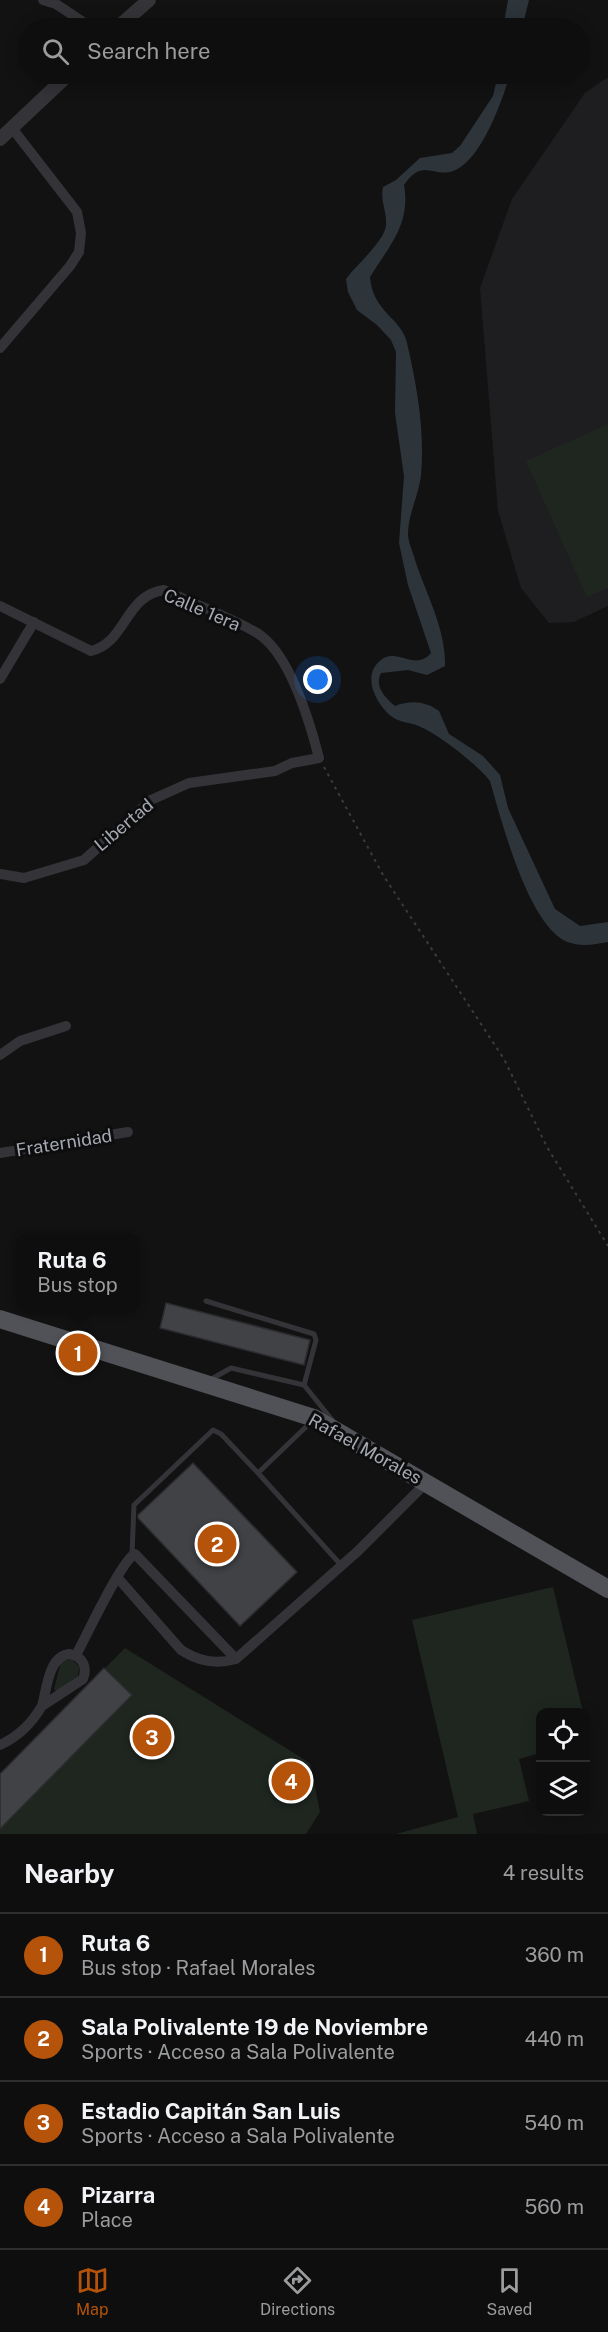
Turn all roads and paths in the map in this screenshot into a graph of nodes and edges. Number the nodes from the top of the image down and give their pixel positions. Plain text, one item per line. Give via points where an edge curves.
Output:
1 (43, 0) edge
2 (149, 0) edge
3 (77, 18) edge
4 (128, 18) edge
5 (58, 84) edge
6 (12, 128) junction
7 (0, 138) edge
8 (0, 348) edge
9 (0, 606) edge
10 (34, 622) junction
11 (0, 680) edge
12 (319, 758) junction
13 (0, 874) edge
14 (66, 1026) dead end
15 (0, 1055) edge
16 (128, 1132) dead end
17 (0, 1153) edge
18 (608, 1246) edge
19 (206, 1301) dead end
20 (0, 1318) edge
21 (204, 1383) junction
22 (304, 1385) junction
23 (314, 1418) junction
24 (345, 1436) junction
25 (258, 1473) junction
26 (426, 1483) junction
27 (132, 1554) junction
28 (342, 1566) junction
29 (117, 1577) junction
30 (608, 1590) edge
31 (76, 1655) junction
32 (236, 1659) junction
33 (42, 1706) junction
34 (0, 1745) edge

1 - 3 street
2 - 4 street
5 - 6 street
6 - 7 street
6 - 8 street via 77,212 81,233 79,252 70,266
9 - 10 street, Calle 1era
10 - 11 street
10 - 12 street, Calle 1era via 91,651 108,644 141,598 164,590 261,636 280,659 294,687 310,722
12 - 13 street, Libertad via 275,771 189,783 151,800 84,860 24,878
12 - 18 path via 383,875 504,1059 547,1147
14 - 15 street via 20,1041
16 - 17 street, Fraternidad
19 - 22 lane via 314,1334 316,1340
20 - 21 main road, Rafael Morales
21 - 22 lane via 231,1368
21 - 23 main road, Rafael Morales
22 - 24 lane
23 - 24 main road, Rafael Morales
23 - 25 lane
24 - 26 main road, Rafael Morales
25 - 27 lane via 213,1430 134,1505
25 - 28 lane
26 - 28 street
26 - 30 main road, Rafael Morales
27 - 29 street
27 - 32 street
28 - 32 street
29 - 31 street
29 - 32 street via 181,1650 195,1659
31 - 33 street via 63,1655 55,1662
31 - 33 street via 84,1665 83,1679
33 - 34 street via 32,1723

